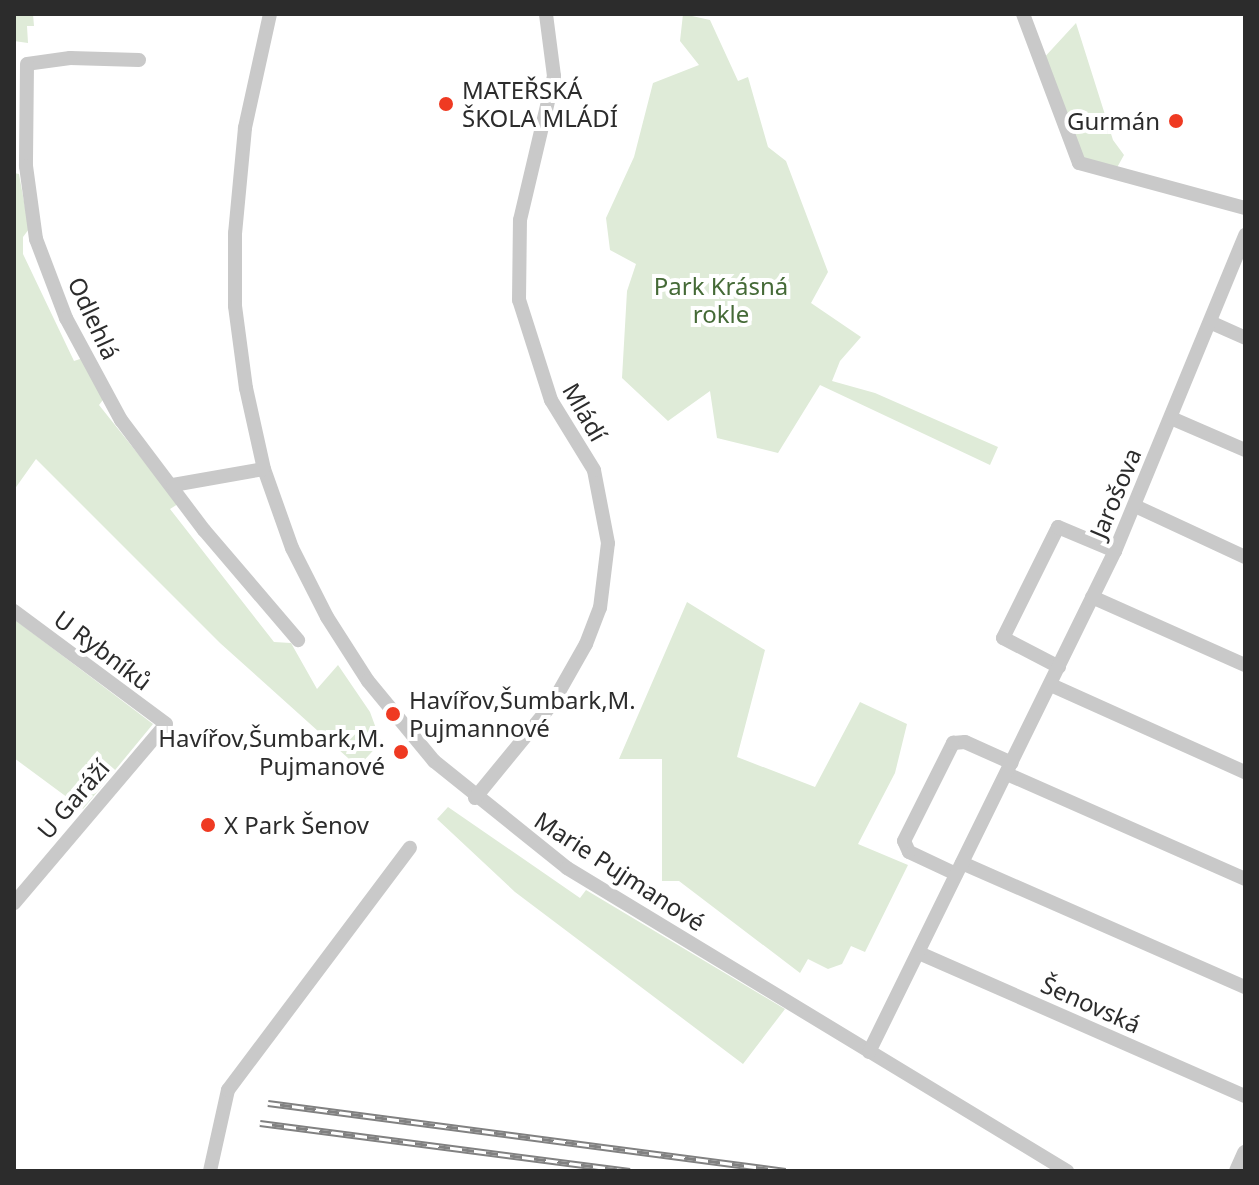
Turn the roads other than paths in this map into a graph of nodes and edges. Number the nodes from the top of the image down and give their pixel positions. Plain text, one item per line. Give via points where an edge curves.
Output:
1 (270, 14) edge
2 (546, 14) edge
3 (1023, 14) edge
4 (139, 60) dead end
5 (1245, 208) edge
6 (1245, 235) edge
7 (1212, 323) junction
8 (1245, 338) edge
9 (1171, 418) junction
10 (1245, 450) edge
11 (264, 469) junction
12 (173, 485) junction
13 (1135, 506) junction
14 (1115, 551) junction
15 (1245, 557) edge
16 (1092, 597) junction
17 (14, 611) edge
18 (298, 640) dead end
19 (1245, 665) edge
20 (1059, 667) junction
21 (1051, 685) junction
22 (166, 724) joint
23 (1009, 768) junction
24 (1245, 772) edge
25 (475, 798) junction
26 (410, 848) dead end
27 (959, 868) junction
28 (1245, 879) edge
29 (14, 903) edge
30 (919, 953) junction
31 (1245, 987) edge
32 (869, 1052) junction
33 (1245, 1096) edge
34 (1245, 1153) edge
35 (210, 1171) edge
36 (1067, 1171) edge
37 (1237, 1171) edge

1 - 11 street, Marie Pujmanové via 245,128 234,253 246,388
2 - 25 street, Mládí via 554,76 520,220 519,300 551,400 594,470 607,552 600,608 586,644 552,704
3 - 5 street via 1079,163
4 - 12 street, Odlehlá via 70,58 27,64 26,166 36,239 66,318 121,420
6 - 7 street, Jarošova
7 - 8 street
7 - 9 street, Jarošova
9 - 10 street
9 - 13 street, Jarošova
11 - 12 street
11 - 25 street, Marie Pujmanové via 292,548 327,617 408,733
12 - 18 street, Odlehlá via 204,530
13 - 14 street, Jarošova
13 - 15 street
14 - 16 street, Jarošova
14 - 20 street via 1058,527 1003,638
16 - 19 street
16 - 20 street, Jarošova
17 - 22 street, U Rybníků
20 - 21 street, Jarošova
21 - 23 street, Jarošova
21 - 24 street
22 - 29 street, U Garáží
23 - 27 street, Jarošova
23 - 27 street via 965,742 953,743 904,841 909,852
23 - 28 street
25 - 32 street, Marie Pujmanové via 567,868
26 - 35 street via 228,1090
27 - 30 street, Jarošova
27 - 31 street
30 - 32 street, Jarošova
30 - 33 street, Šenovská
32 - 36 street, Marie Pujmanové
34 - 37 street

